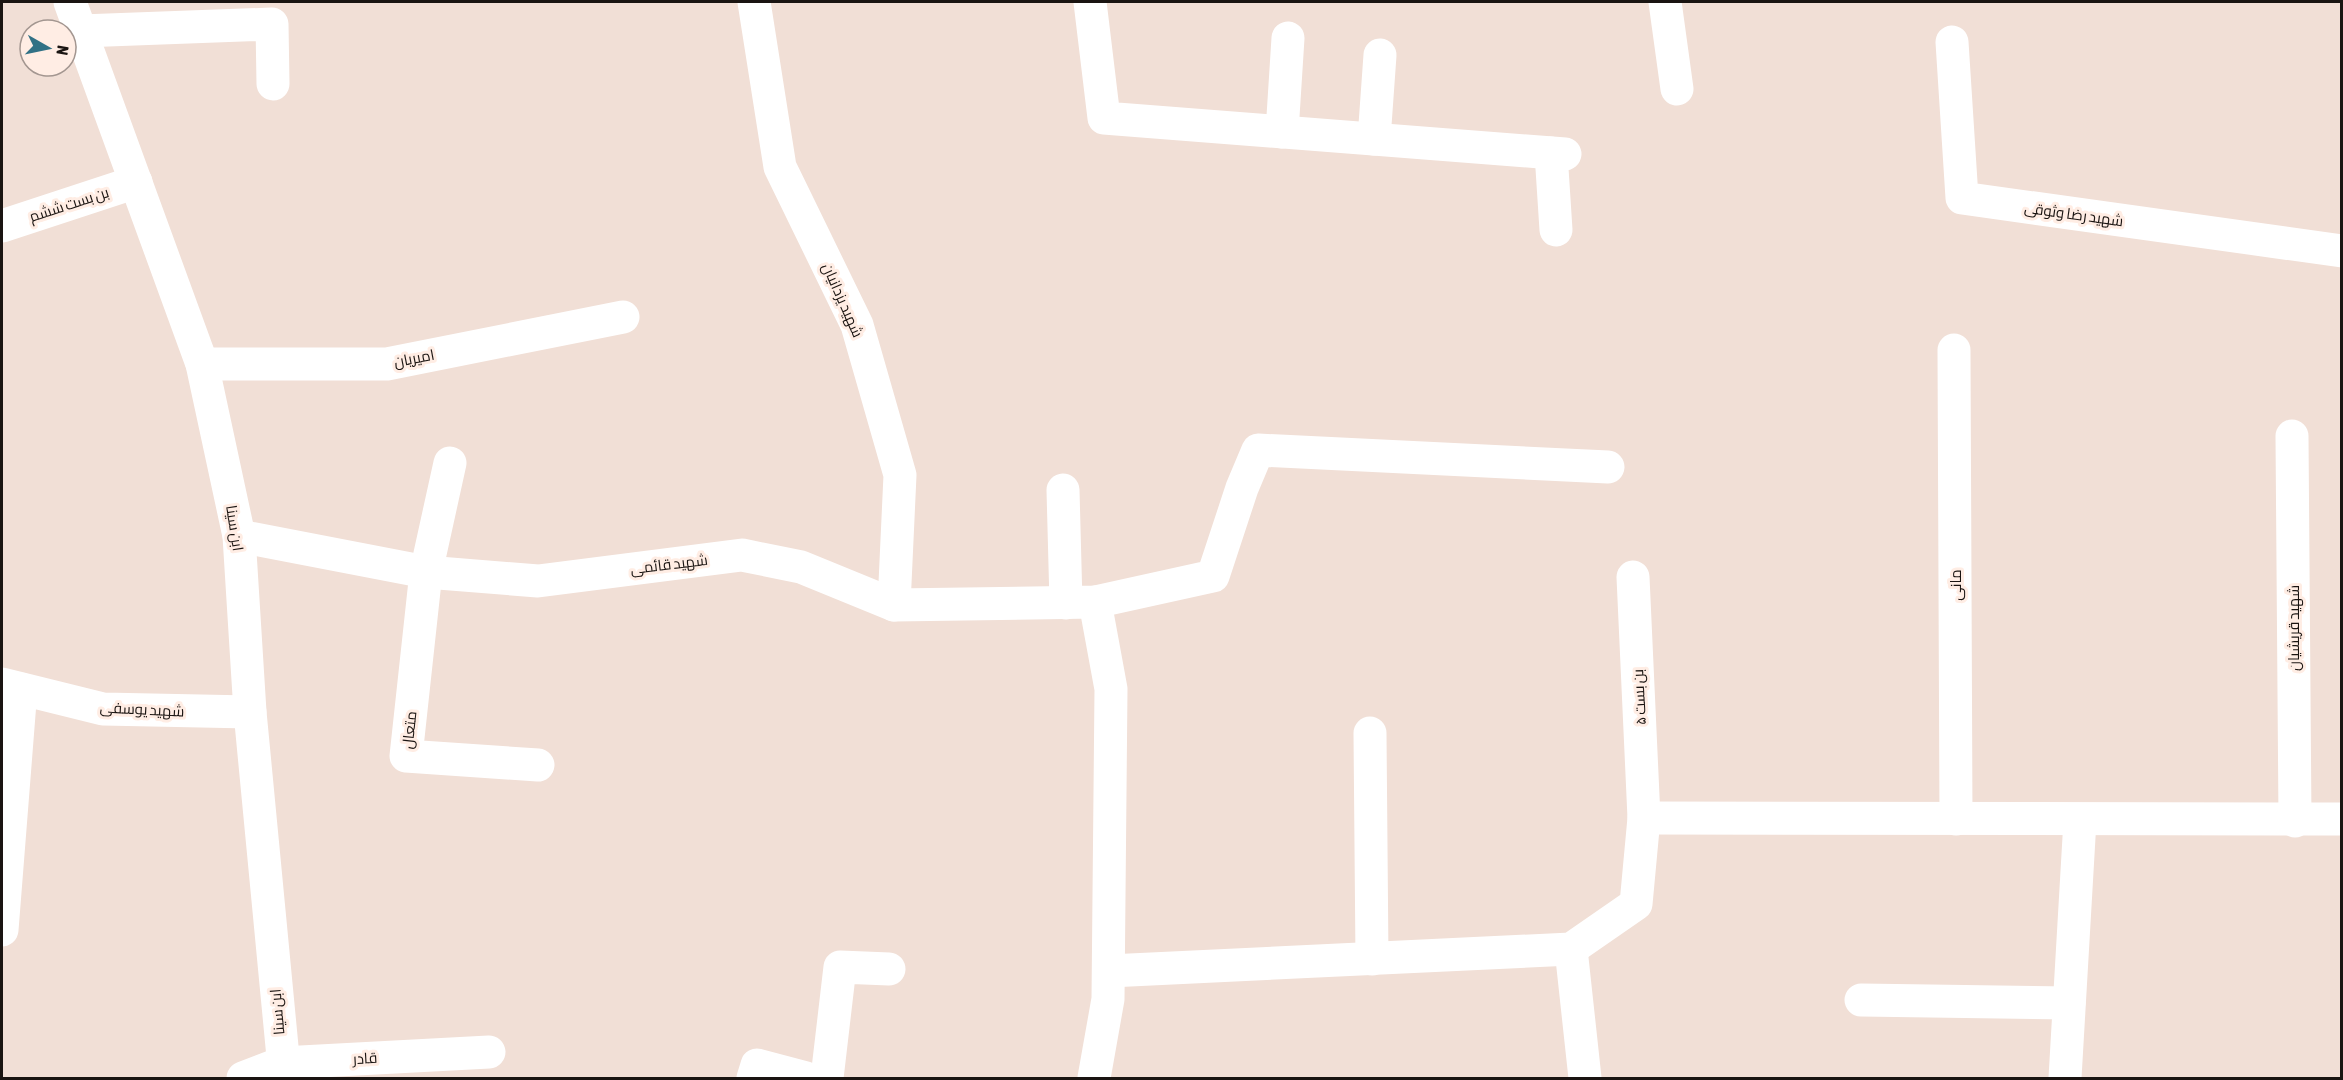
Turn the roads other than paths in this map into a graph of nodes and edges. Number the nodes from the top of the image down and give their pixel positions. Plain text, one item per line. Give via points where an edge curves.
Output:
1 (753, 2) edge
2 (1090, 2) edge
3 (1665, 2) edge
4 (75, 16) edge
5 (1288, 38) dead end
6 (1952, 42) dead end
7 (1380, 55) dead end
8 (273, 84) dead end
9 (1677, 89) dead end
10 (1282, 132) junction
11 (1374, 139) junction
12 (136, 182) junction
13 (2, 226) edge
14 (1556, 230) dead end
15 (2342, 252) edge
16 (623, 317) dead end
17 (1954, 350) dead end
18 (202, 364) junction
19 (2292, 436) dead end
20 (450, 463) dead end
21 (1608, 467) dead end
22 (1063, 490) dead end
23 (239, 536) junction
24 (426, 572) junction
25 (1633, 577) dead end
26 (1081, 602) junction
27 (894, 605) junction
28 (8, 691) edge
29 (250, 712) junction
30 (1370, 734) dead end
31 (538, 765) dead end
32 (1644, 818) junction
33 (1956, 819) junction
34 (2342, 819) edge
35 (2080, 820) junction
36 (2295, 821) junction
37 (2, 930) edge
38 (1571, 949) junction
39 (1372, 959) junction
40 (889, 969) dead end
41 (1108, 971) junction
42 (1861, 1000) dead end
43 (2069, 1003) junction
44 (489, 1052) dead end
45 (283, 1071) edge
46 (243, 1078) edge
47 (753, 1078) edge
48 (806, 1078) edge
49 (827, 1078) edge
50 (1094, 1078) edge
51 (1585, 1078) edge
52 (2065, 1078) edge

1 - 27 street, شهید یزدانیان via 780,167 857,325 900,475
2 - 10 street via 1104,118
3 - 9 street
4 - 8 street via 272,24
4 - 12 street, ابن سینا
5 - 10 street
6 - 15 street, شهید رضا وثوقی via 1962,198
7 - 11 street
10 - 11 street
11 - 14 street via 1558,153
12 - 13 street, بن بست ششم
12 - 18 street, ابن سینا
16 - 18 street, امیریان via 387,364
17 - 33 street, مانی
18 - 23 street, ابن سینا
19 - 36 street, شهید قریشیان
20 - 24 street
21 - 26 street, شهید قائمی via 1258,450 1213,576
22 - 26 street
23 - 24 street, شهید قائمی
23 - 29 street, ابن سینا
24 - 27 street, شهید قائمی via 538,581 742,555 801,567
24 - 31 street, متعال via 406,756
25 - 32 street, بن بست ۵
26 - 27 street, شهید قائمی
26 - 41 street via 1111,689
28 - 29 street, شهید یوسفی via 103,709
28 - 37 street
29 - 45 street, ابن سینا
30 - 39 street
32 - 33 street
32 - 38 street, بن بست ۵ via 1636,904
33 - 35 street
34 - 36 street
35 - 36 street
35 - 43 street
38 - 39 street
38 - 51 street
39 - 41 street
40 - 49 street via 840,968
41 - 50 street via 1108,999
42 - 43 street
43 - 52 street
44 - 45 street, قادر
45 - 46 street, قادر
47 - 48 street via 758,1065

